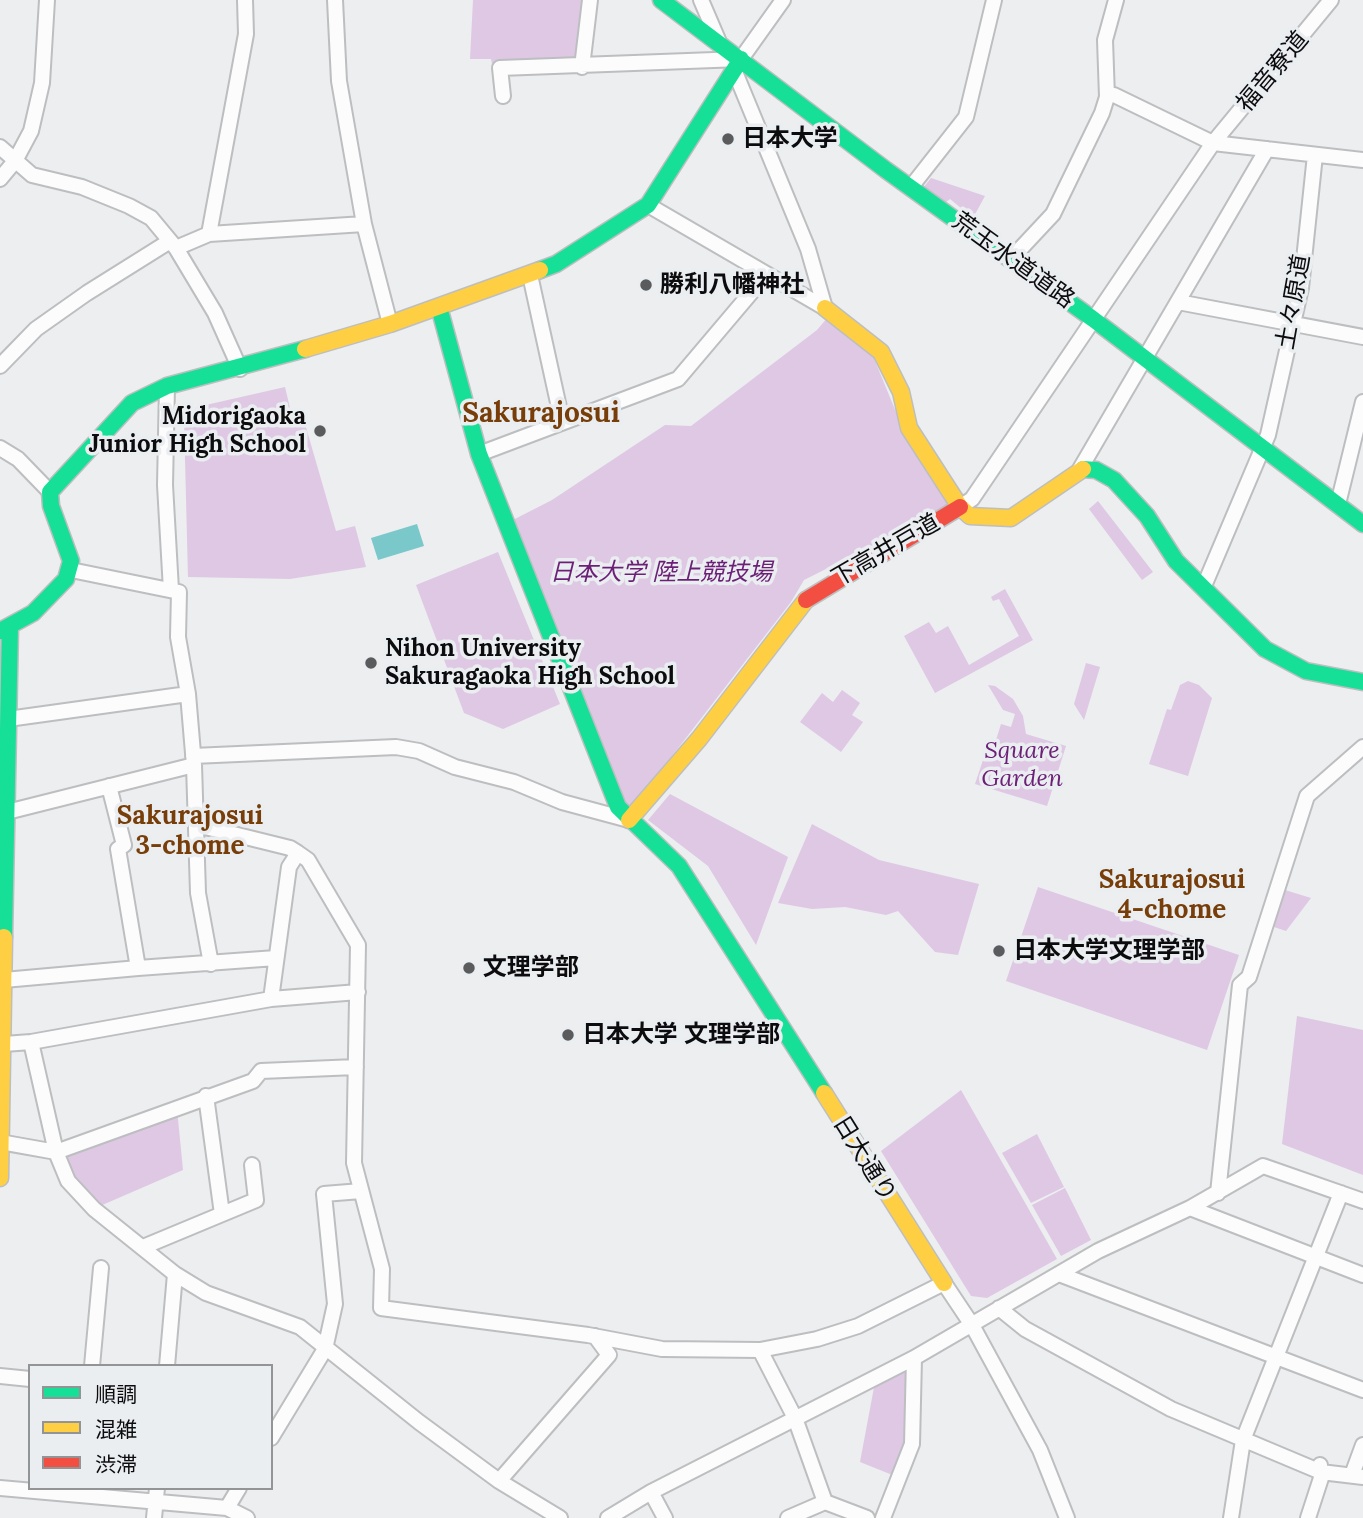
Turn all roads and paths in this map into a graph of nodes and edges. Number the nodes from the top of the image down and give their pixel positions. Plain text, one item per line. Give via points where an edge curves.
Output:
1 (47, 0) edge
2 (245, 0) edge
3 (335, 0) edge
4 (590, 0) edge
5 (662, 0) edge
6 (701, 0) edge
7 (783, 0) edge
8 (994, 0) edge
9 (1116, 0) edge
10 (1331, 0) edge
11 (719, 43) junction
12 (738, 65) junction
13 (582, 67) junction
14 (1114, 95) dead end
15 (503, 96) dead end
16 (1213, 143) junction
17 (0, 147) edge
18 (1267, 149) junction
19 (1315, 155) junction
20 (1363, 160) edge
21 (15, 161) junction
22 (0, 179) edge
23 (911, 187) junction
24 (648, 205) junction
25 (364, 224) junction
26 (209, 234) junction
27 (173, 244) junction
28 (1010, 260) junction
29 (530, 275) junction
30 (766, 275) junction
31 (1178, 302) junction
32 (439, 307) junction
33 (825, 308) junction
34 (1093, 319) junction
35 (390, 324) junction
36 (1293, 324) junction
37 (1363, 337) edge
38 (1143, 360) junction
39 (0, 366) edge
40 (240, 369) junction
41 (167, 386) junction
42 (1363, 402) edge
43 (562, 421) junction
44 (1260, 447) junction
45 (0, 448) edge
46 (479, 454) junction
47 (1080, 469) junction
48 (50, 492) junction
49 (1338, 504) junction
50 (960, 507) junction
51 (1363, 524) edge
52 (71, 570) junction
53 (1204, 586) junction
54 (171, 590) junction
55 (5, 629) edge
56 (1363, 682) edge
57 (188, 694) junction
58 (8, 719) junction
59 (1363, 747) edge
60 (194, 760) junction
61 (109, 786) junction
62 (7, 812) junction
63 (629, 820) junction
64 (197, 825) junction
65 (298, 853) junction
66 (3, 872) edge
67 (276, 958) junction
68 (2, 962) edge
69 (211, 964) junction
70 (138, 968) junction
71 (4, 980) junction
72 (358, 992) junction
73 (271, 999) junction
74 (32, 1042) junction
75 (4, 1044) junction
76 (356, 1066) junction
77 (206, 1096) junction
78 (1, 1142) edge
79 (56, 1152) junction
80 (253, 1165) dead end
81 (0, 1178) edge
82 (361, 1191) junction
83 (1217, 1193) junction
84 (1341, 1193) junction
85 (1363, 1201) edge
86 (1190, 1208) junction
87 (222, 1214) junction
88 (143, 1247) junction
89 (1316, 1257) junction
90 (101, 1268) dead end
91 (175, 1274) junction
92 (1059, 1274) junction
93 (1363, 1275) edge
94 (944, 1283) junction
95 (999, 1308) junction
96 (972, 1325) junction
97 (595, 1336) junction
98 (325, 1349) junction
99 (760, 1350) junction
100 (914, 1357) junction
101 (1277, 1357) junction
102 (92, 1364) edge
103 (167, 1364) edge
104 (0, 1376) edge
105 (28, 1379) edge
106 (1363, 1390) edge
107 (795, 1418) junction
108 (273, 1435) edge
109 (1243, 1440) junction
110 (1363, 1445) edge
111 (1320, 1469) junction
112 (1357, 1476) edge
113 (499, 1481) junction
114 (0, 1488) edge
115 (28, 1489) edge
116 (52, 1490) edge
117 (238, 1490) edge
118 (651, 1492) junction
119 (156, 1494) edge
120 (824, 1502) junction
121 (227, 1508) junction
122 (154, 1518) edge
123 (247, 1518) edge
124 (560, 1518) edge
125 (608, 1518) edge
126 (665, 1518) edge
127 (788, 1518) edge
128 (867, 1518) edge
129 (883, 1518) edge
130 (1067, 1518) edge
131 (1231, 1518) edge
132 (1308, 1518) edge

1 - 21 street via 42,83 31,131
2 - 26 street via 246,34
3 - 25 street via 339,81
4 - 13 street
5 - 11 street, 荒玉水道道路
6 - 11 street
7 - 12 street
8 - 23 street via 966,117
9 - 28 street via 1105,40 1107,97 1102,113 1053,214
10 - 16 street, 福音寮道
11 - 12 street, 荒玉水道道路
12 - 13 street
12 - 23 street, 荒玉水道道路
12 - 24 street
12 - 33 street via 808,249
13 - 15 street via 500,68
14 - 16 street
16 - 18 street
16 - 34 street, 福音寮道
17 - 21 street
18 - 19 street
18 - 31 street
19 - 20 street
19 - 36 street, 土々原道
21 - 22 street
21 - 27 street via 32,175 82,187 129,206 150,218
23 - 28 street, 荒玉水道道路
24 - 29 street via 556,264
24 - 30 street
25 - 26 street
25 - 35 street
26 - 27 street
27 - 39 street via 87,293 46,322
27 - 40 street via 215,313
28 - 34 street, 荒玉水道道路
29 - 32 street
29 - 43 street
30 - 33 street
30 - 43 street via 678,379
31 - 36 street
31 - 38 street
32 - 35 street
32 - 46 street, 日大通り
33 - 50 street, 下高井戸道 via 881,352 901,392 909,428
34 - 38 street, 荒玉水道道路
34 - 50 street, 福音寮道 via 972,499
35 - 40 street
36 - 37 street
36 - 44 street, 土々原道 via 1268,435
38 - 44 street, 荒玉水道道路
38 - 47 street
40 - 41 street
41 - 48 street via 132,402
41 - 54 street via 165,485
42 - 49 street
43 - 46 street
44 - 49 street, 荒玉水道道路
44 - 53 street, 土々原道
45 - 48 street via 18,459
46 - 63 street, 日大通り via 618,807
47 - 50 street via 1011,518 979,518
47 - 53 street via 1096,470 1114,480 1147,516 1176,561
48 - 52 street
49 - 51 street, 荒玉水道道路
50 - 63 street, 下高井戸道 via 807,599 699,739
52 - 54 street
52 - 55 street via 46,602
53 - 56 street via 1251,637 1286,662 1306,671
54 - 57 street via 179,592 178,636
55 - 58 street
57 - 58 street
57 - 60 street
58 - 62 street
59 - 83 street via 1307,796 1250,977 1240,985
60 - 61 street
60 - 63 street via 396,747
60 - 64 street
61 - 62 street
61 - 70 street via 124,845 118,849
62 - 66 street
63 - 94 street, 日大通り via 689,880
64 - 65 street
64 - 69 street via 198,893
65 - 67 street via 289,867
65 - 72 street via 308,860 358,944
66 - 68 street
67 - 69 street
67 - 73 street
68 - 71 street
69 - 70 street
70 - 71 street
71 - 75 street
72 - 73 street
72 - 76 street
73 - 74 street
74 - 75 street
74 - 79 street
75 - 78 street
76 - 77 street via 261,1071 253,1082
76 - 82 street via 354,1163
77 - 79 street
77 - 87 street
78 - 79 street
78 - 81 street
79 - 88 street via 68,1181 94,1209
80 - 87 street via 256,1200
82 - 97 street via 383,1269 381,1308
82 - 98 street via 324,1194 335,1304
83 - 84 street via 1263,1166
83 - 86 street
84 - 85 street
84 - 89 street
86 - 89 street
86 - 92 street
87 - 88 street
88 - 91 street
89 - 93 street
89 - 101 street
90 - 102 street
91 - 98 street via 206,1293 300,1326
91 - 103 street
92 - 95 street
92 - 101 street
94 - 96 street, 日大通り
94 - 99 street via 858,1326
95 - 96 street
95 - 109 street via 1025,1329 1104,1374
96 - 100 street
96 - 130 street, 日大通り via 1040,1450
97 - 99 street via 662,1349
97 - 113 street via 610,1355
98 - 108 street
98 - 113 street
99 - 107 street
100 - 107 street
100 - 129 street via 912,1444
101 - 106 street
101 - 109 street
104 - 105 street
107 - 118 street
107 - 120 street
109 - 111 street
109 - 131 street
110 - 112 street
111 - 112 street
111 - 132 street
113 - 124 street
114 - 115 street
116 - 119 street
117 - 121 street
118 - 125 street
118 - 126 street
119 - 121 street
119 - 122 street
120 - 127 street
120 - 128 street
121 - 123 street

